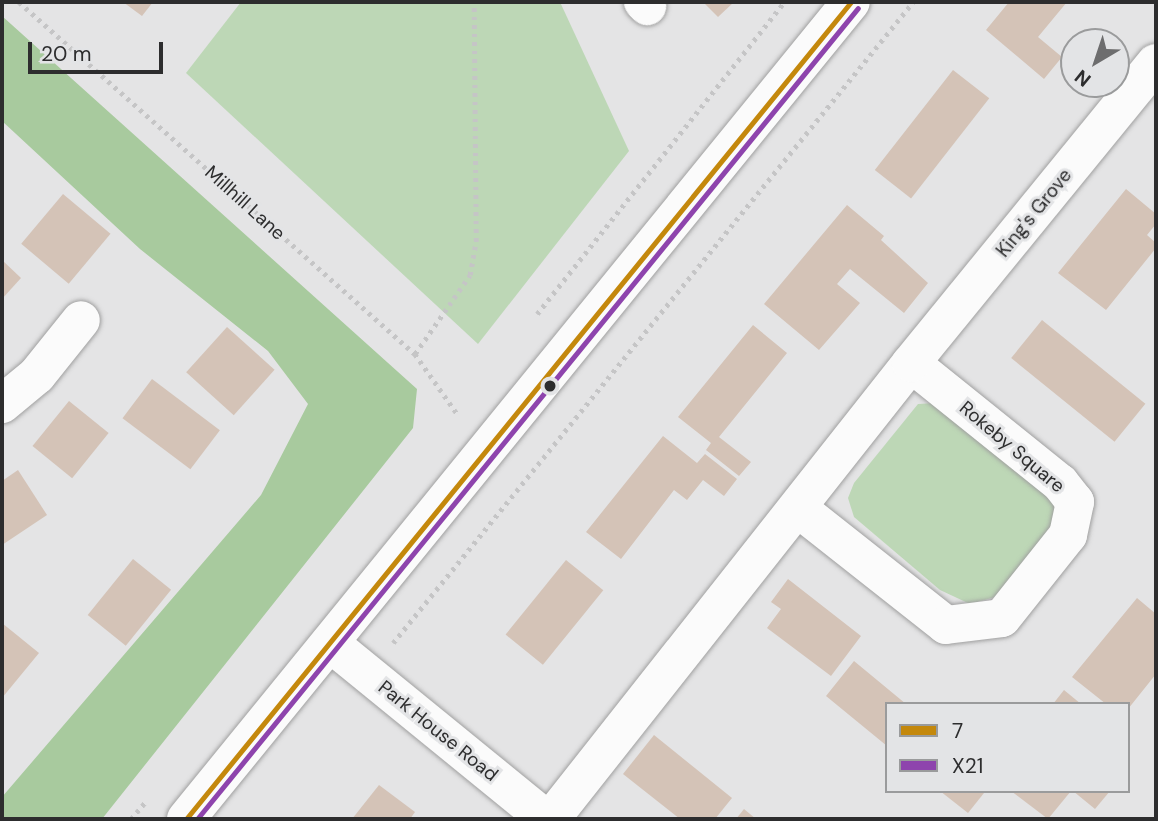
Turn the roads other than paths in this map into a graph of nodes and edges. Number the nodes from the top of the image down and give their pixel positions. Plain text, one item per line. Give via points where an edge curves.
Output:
1 (851, 2) edge
2 (1156, 63) edge
3 (82, 320) dead end
4 (911, 363) junction
5 (2, 404) edge
6 (799, 509) junction
7 (330, 643) junction
8 (186, 819) edge
9 (548, 819) edge

1 - 7 main road
2 - 4 main road, King's Grove
3 - 5 main road via 37,374
4 - 6 main road, King's Grove
4 - 6 main road, Rokeby Square via 1060,482 1075,502 1068,535 1002,618 946,625
6 - 9 main road, King's Grove
7 - 8 main road
7 - 9 main road, Park House Road

